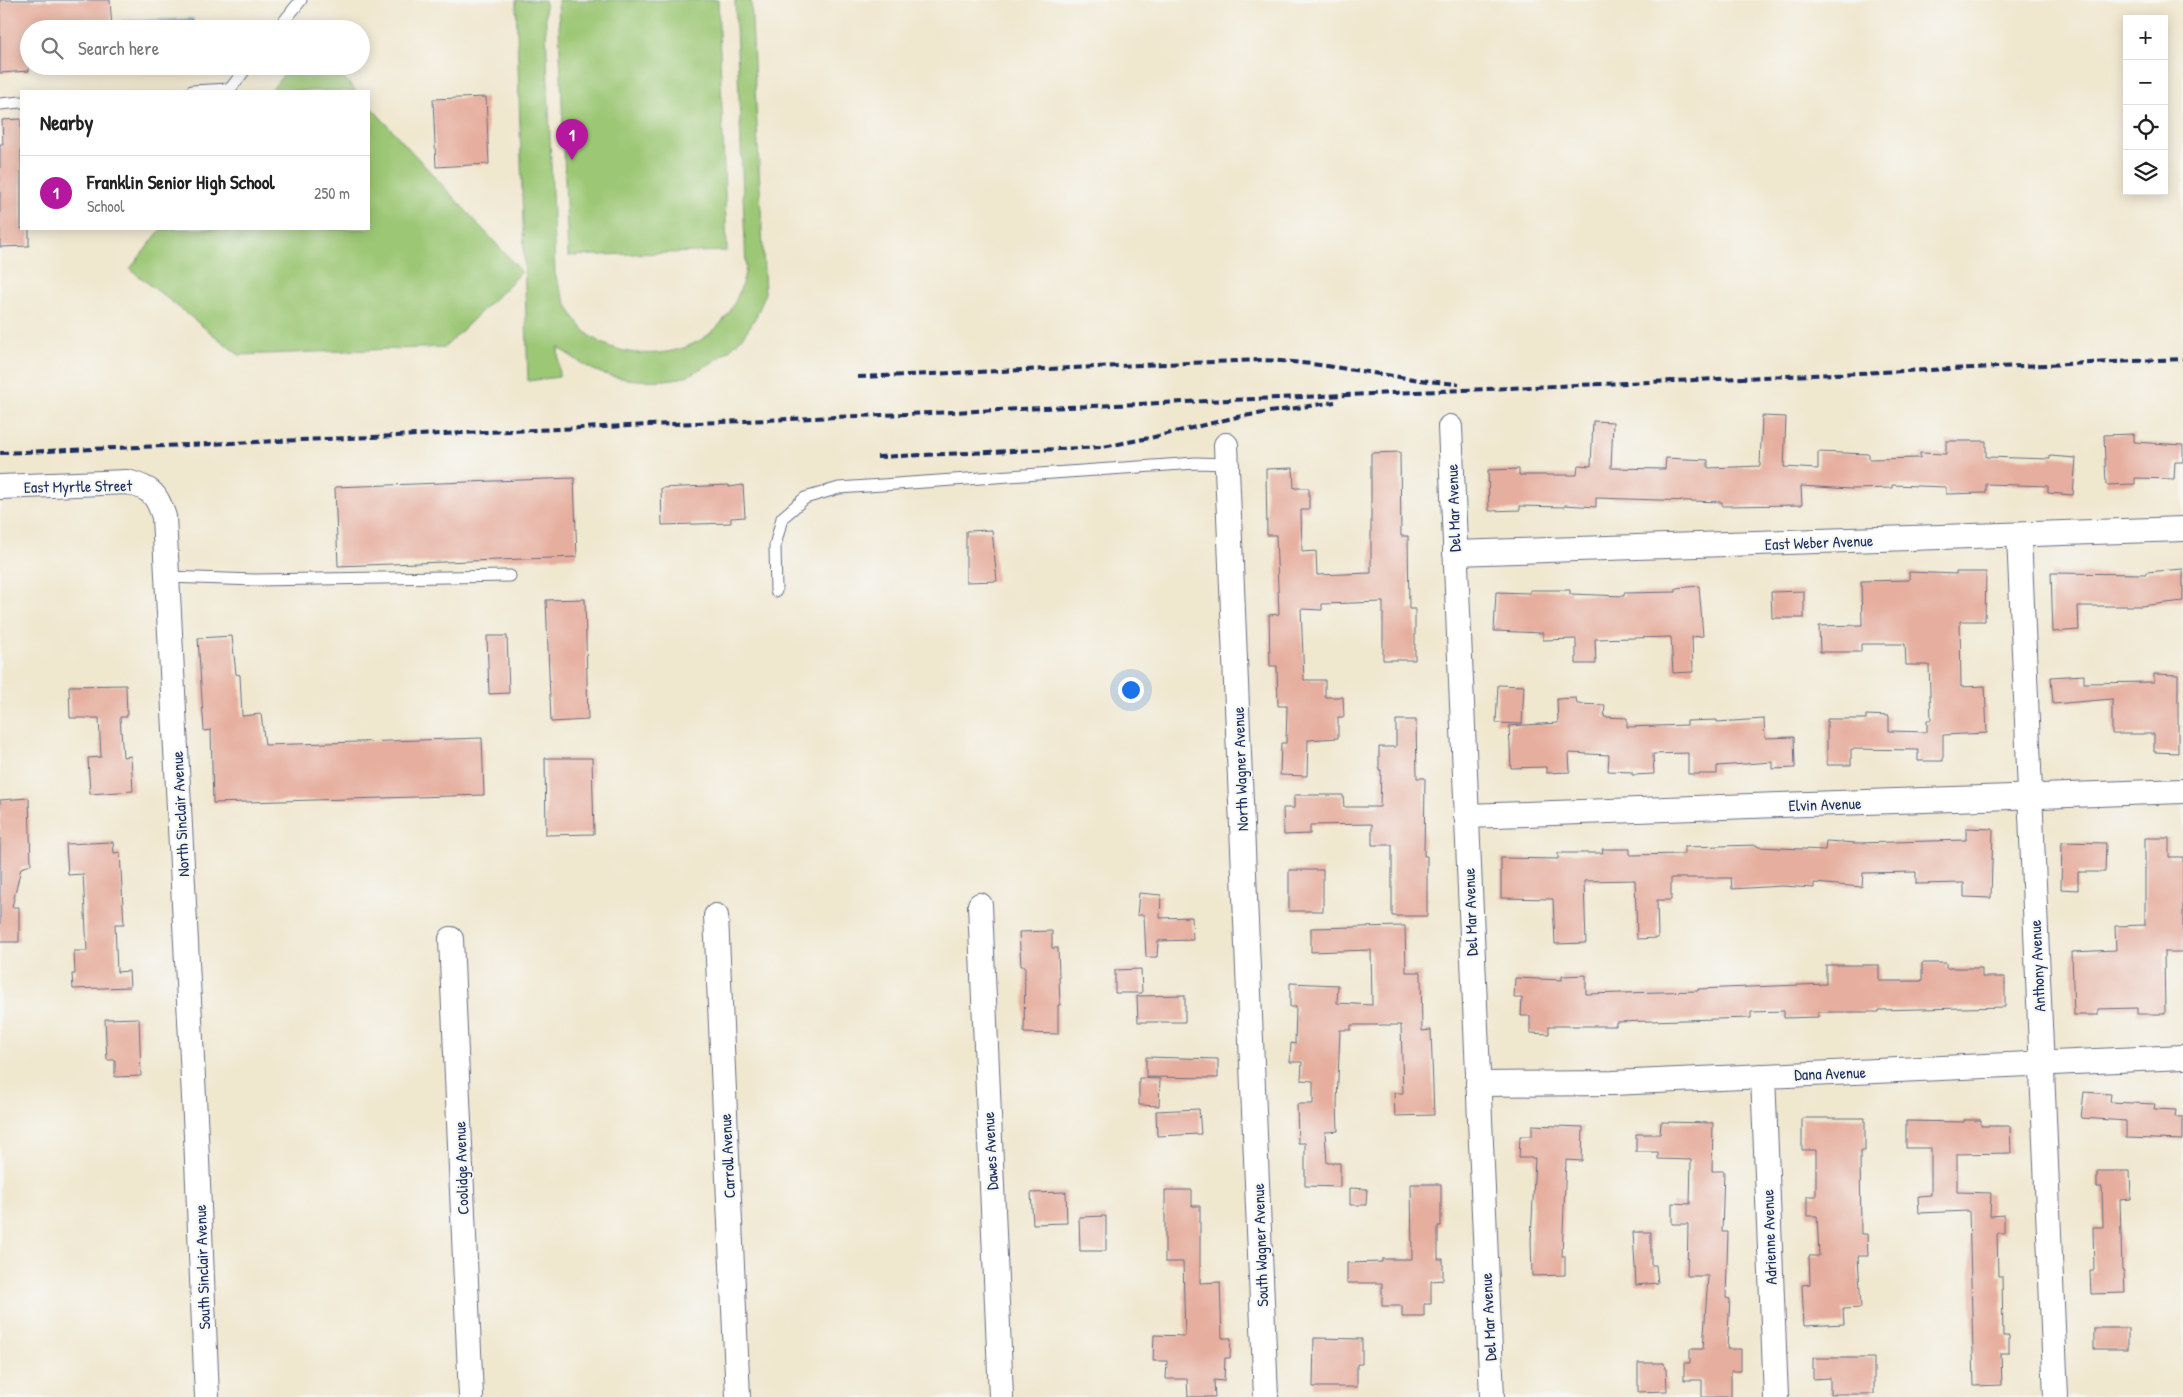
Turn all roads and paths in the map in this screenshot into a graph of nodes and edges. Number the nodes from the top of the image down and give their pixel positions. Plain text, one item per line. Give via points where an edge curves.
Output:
1 (301, 0) edge
2 (285, 20) edge
3 (241, 75) edge
4 (211, 90) edge
5 (20, 102) edge
6 (0, 104) edge
7 (1450, 428) dead end
8 (1226, 454) joint
9 (0, 487) edge
10 (154, 494) joint
11 (2183, 529) edge
12 (2019, 535) junction
13 (1455, 553) junction
14 (510, 576) dead end
15 (167, 577) junction
16 (776, 591) dead end
17 (2183, 791) edge
18 (2030, 796) junction
19 (1466, 816) junction
20 (980, 905) dead end
21 (716, 916) dead end
22 (451, 939) dead end
23 (2183, 1057) edge
24 (2042, 1063) junction
25 (1762, 1076) junction
26 (1478, 1084) junction
27 (1254, 1093) joint
28 (196, 1136) joint
29 (207, 1397) edge
30 (471, 1397) edge
31 (738, 1397) edge
32 (1001, 1397) edge
33 (1266, 1397) edge
34 (1492, 1397) edge
35 (1776, 1397) edge
36 (2056, 1397) edge

1 - 2 lane
3 - 4 lane via 230,89
5 - 6 lane
7 - 13 street, Del Mar Avenue
8 - 16 lane via 1196,463 839,488 805,498 782,518 775,546
8 - 27 street, North Wagner Avenue
9 - 10 street, East Myrtle Street via 127,482 145,486
10 - 15 street, North Sinclair Avenue via 164,517
11 - 12 street, East Weber Avenue
12 - 13 street, East Weber Avenue
12 - 18 street, Anthony Avenue
13 - 19 street, Del Mar Avenue
14 - 15 lane via 256,580
15 - 28 street, North Sinclair Avenue
17 - 18 street, Elvin Avenue
18 - 19 street, Elvin Avenue
18 - 24 street, Anthony Avenue
19 - 26 street, Del Mar Avenue
20 - 32 street, Dawes Avenue
21 - 31 street, Carroll Avenue
22 - 30 street, Coolidge Avenue
23 - 24 street, Dana Avenue
24 - 25 street, Dana Avenue
24 - 36 street, Anthony Avenue
25 - 26 street, Dana Avenue
25 - 35 street, Adrienne Avenue
26 - 34 street, Del Mar Avenue
27 - 33 street, South Wagner Avenue
28 - 29 street, South Sinclair Avenue

